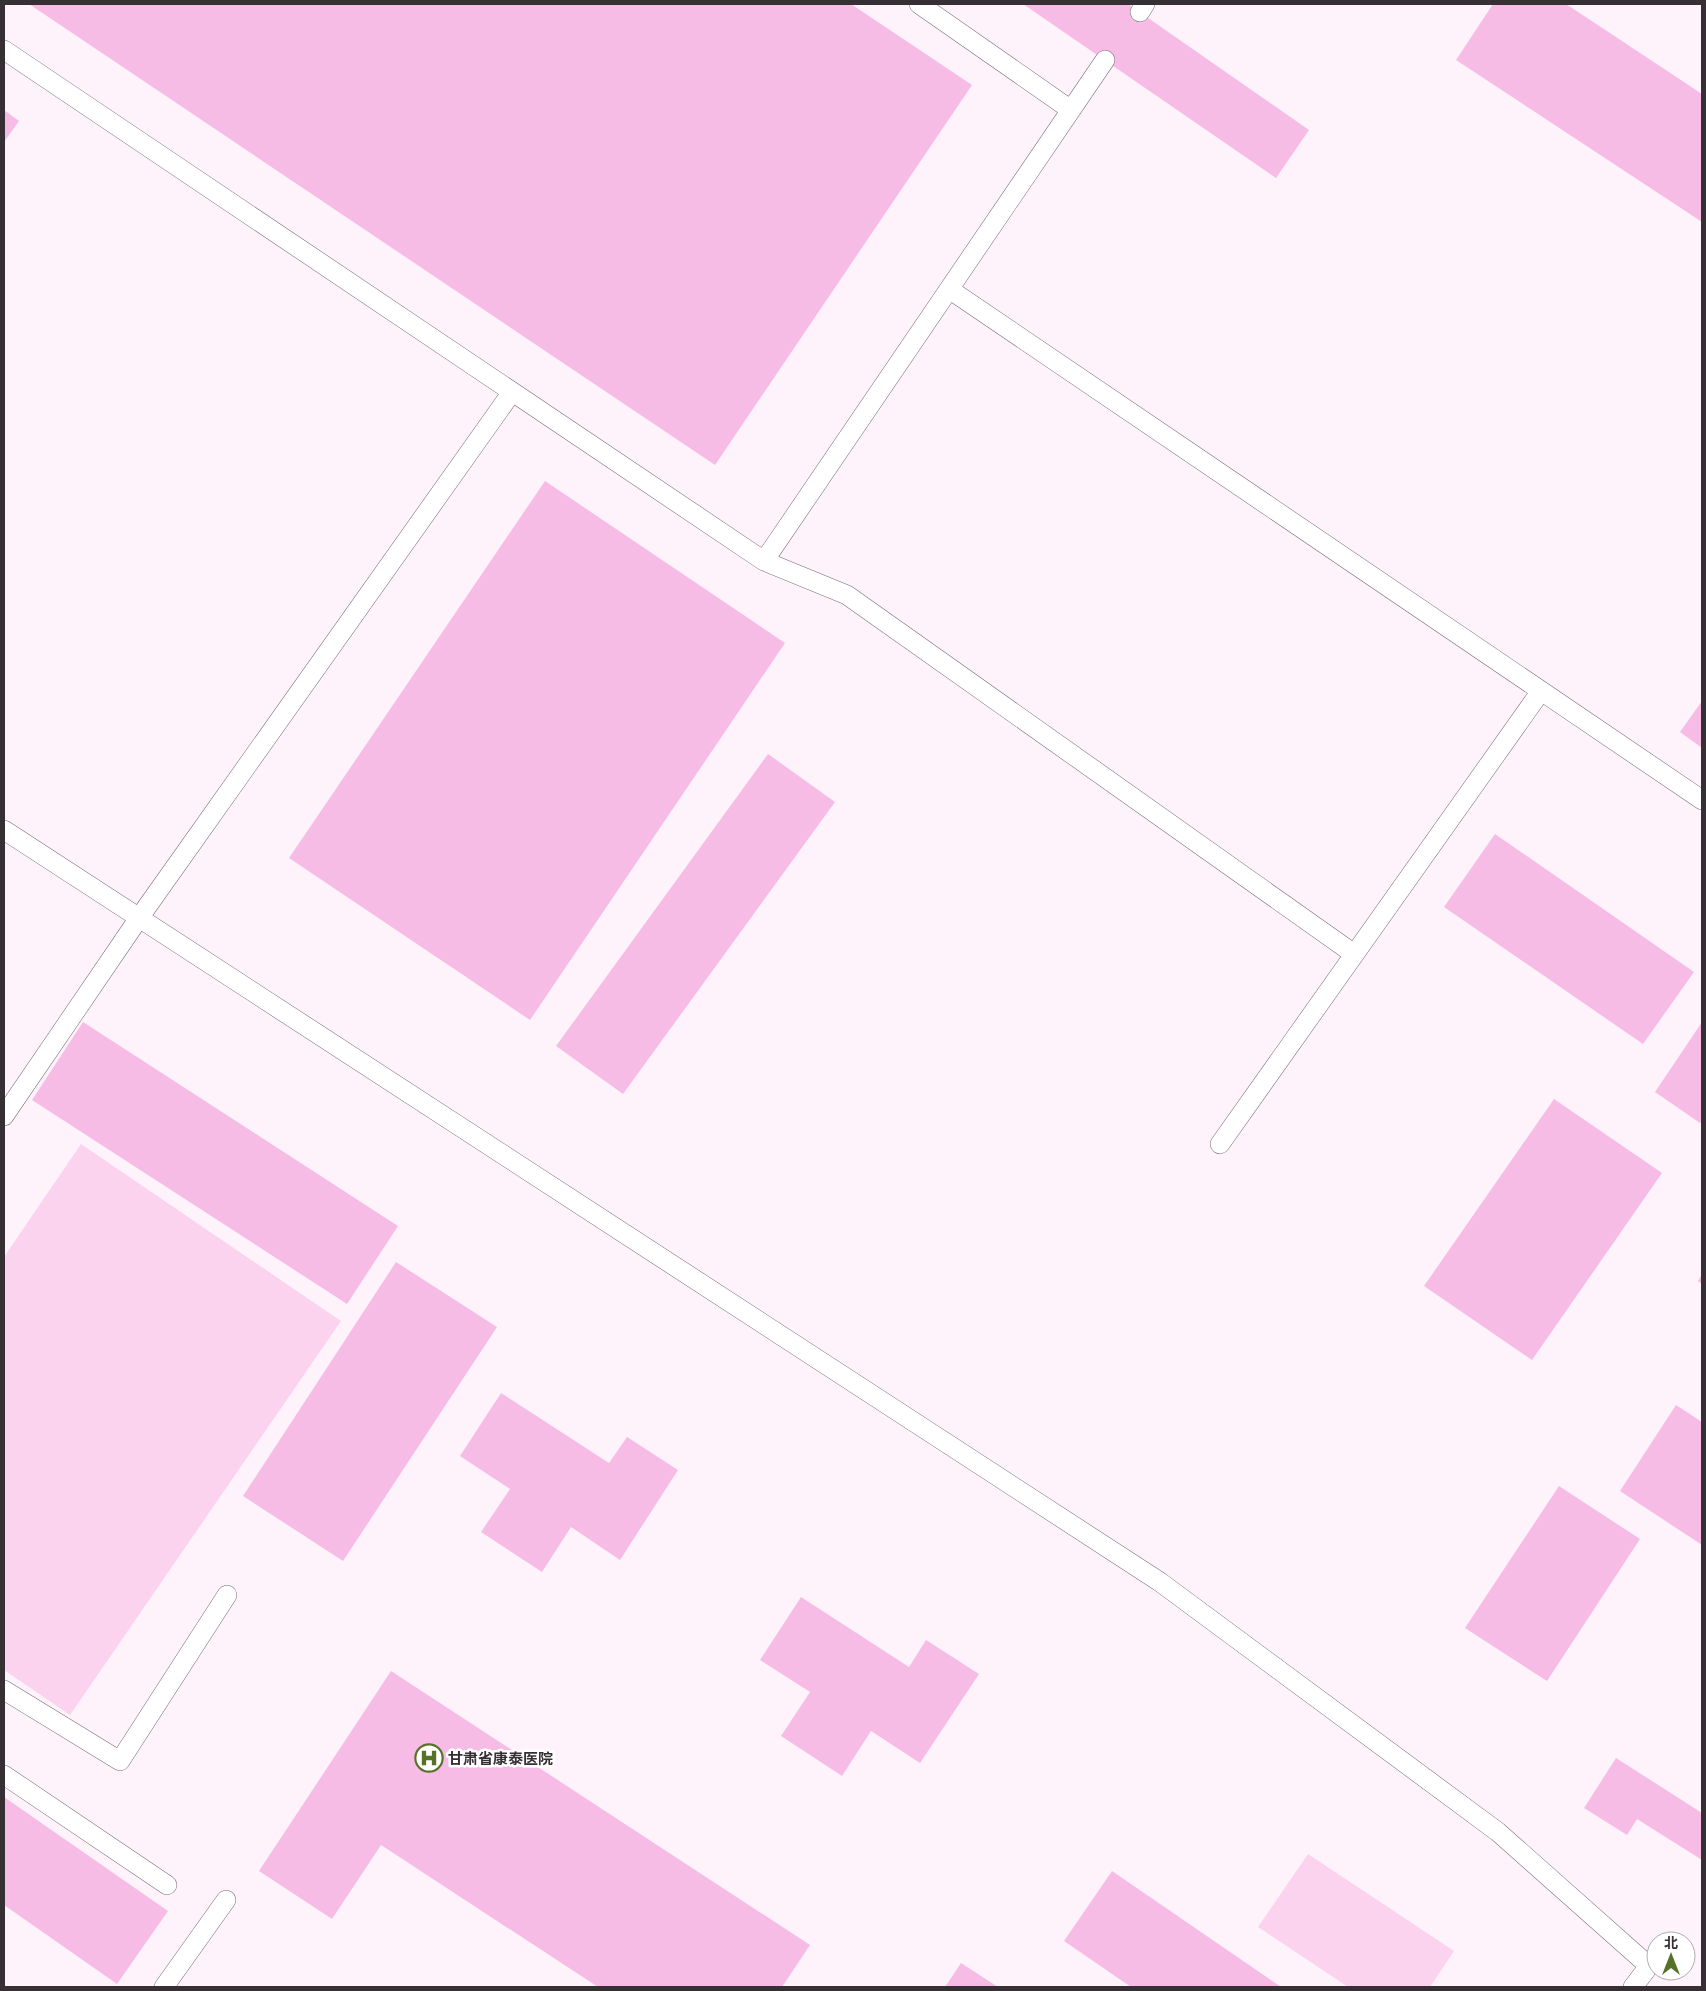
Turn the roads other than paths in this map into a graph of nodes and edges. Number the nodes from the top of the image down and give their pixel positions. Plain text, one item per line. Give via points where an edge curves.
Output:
1 (919, 4) edge
2 (4, 50) edge
3 (1105, 60) dead end
4 (1072, 110) junction
5 (949, 289) junction
6 (512, 392) junction
7 (764, 561) junction
8 (1541, 691) junction
9 (1702, 800) edge
10 (4, 830) edge
11 (139, 918) junction
12 (1354, 954) junction
13 (4, 1116) edge
14 (1220, 1144) dead end
15 (226, 1595) dead end
16 (4, 1690) edge
17 (4, 1775) edge
18 (167, 1885) dead end
19 (226, 1900) dead end
20 (164, 1987) edge
21 (1633, 1987) edge

1 - 4 lane
2 - 6 lane
3 - 4 lane
4 - 5 lane
5 - 7 lane
5 - 8 lane
6 - 7 lane
6 - 11 lane
7 - 12 lane via 847,595
8 - 9 lane
8 - 12 lane
10 - 11 lane
11 - 13 lane
11 - 21 lane via 1160,1582 1498,1832 1649,1966
12 - 14 lane
15 - 16 lane via 120,1761
17 - 18 lane
19 - 20 lane

